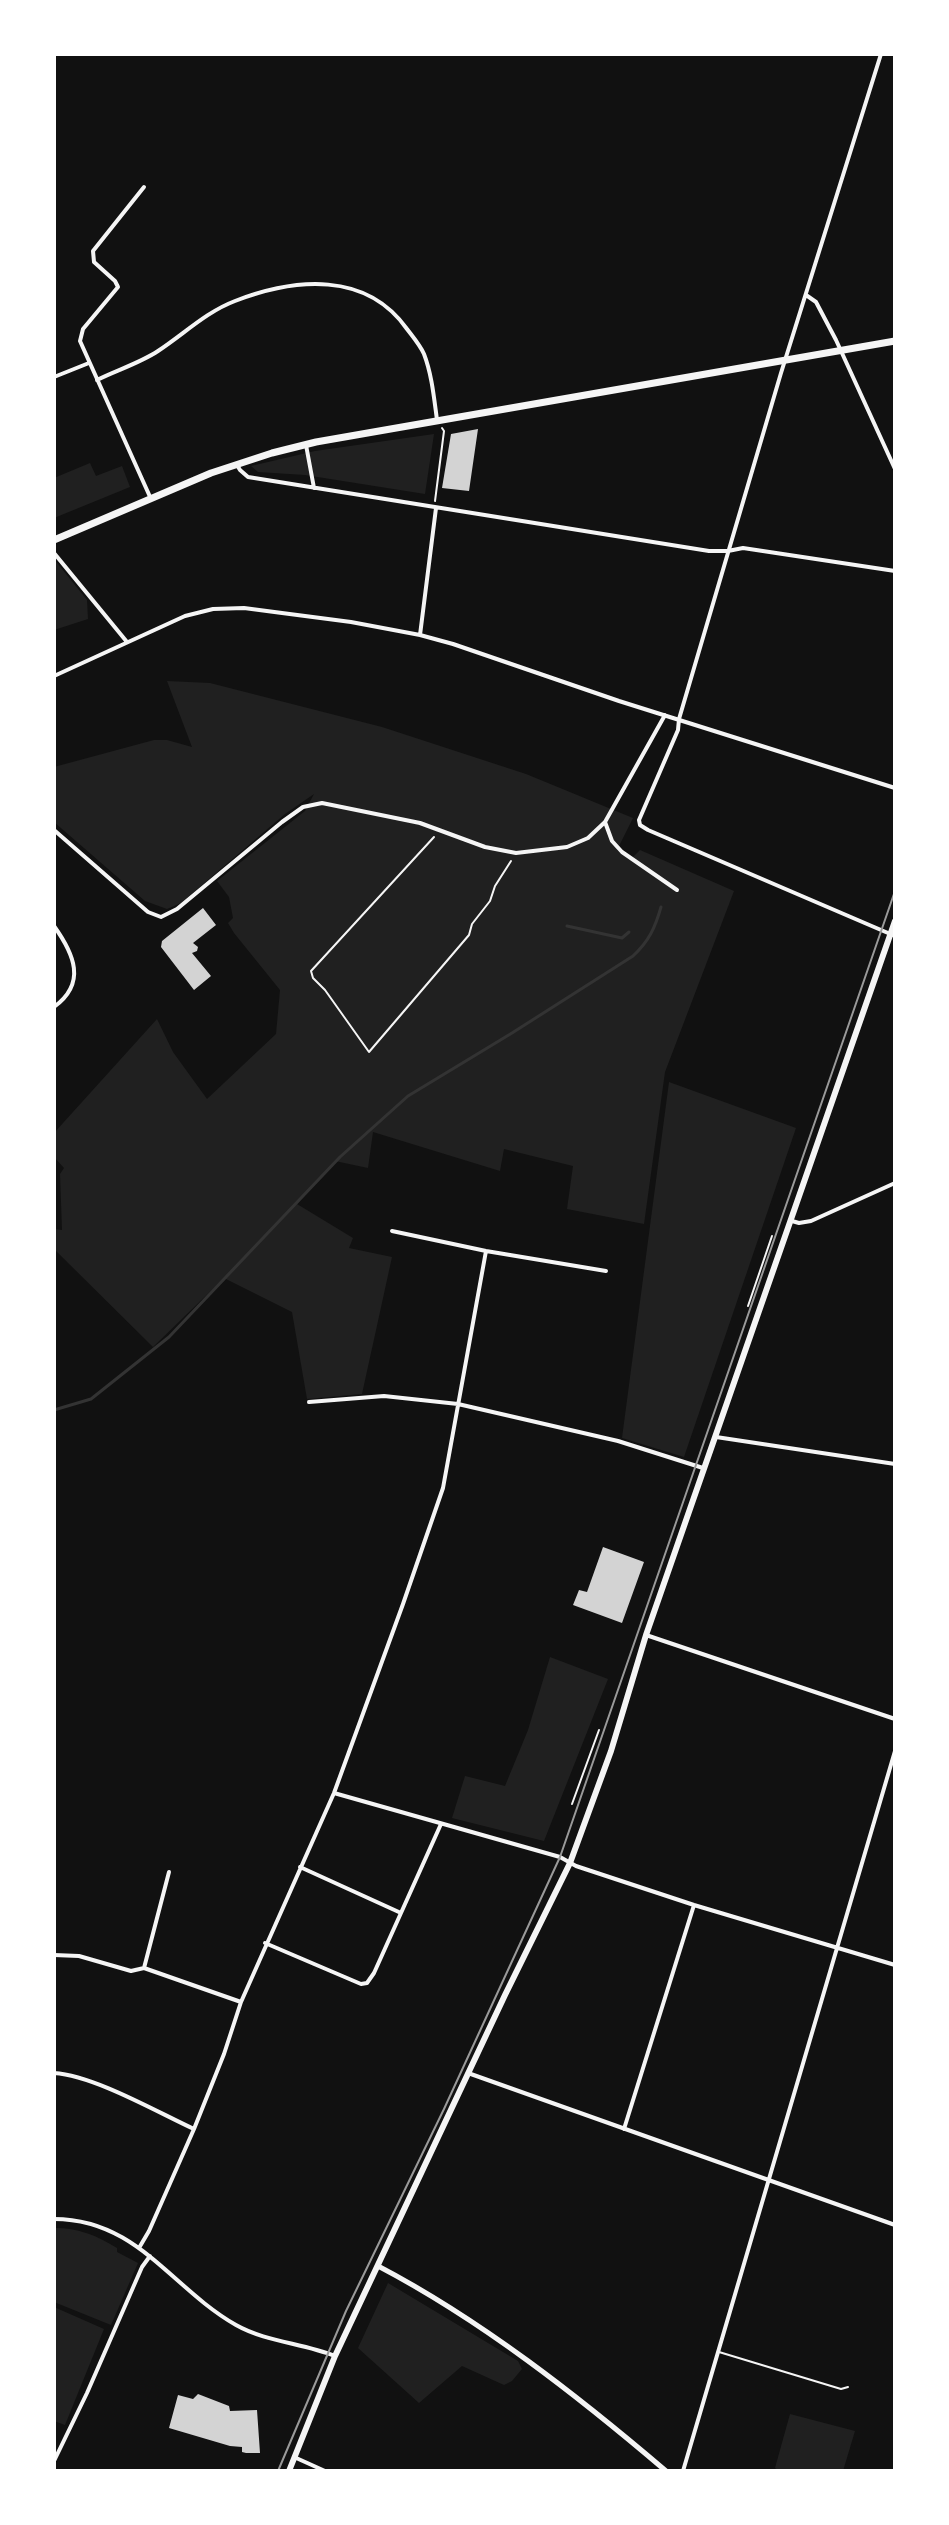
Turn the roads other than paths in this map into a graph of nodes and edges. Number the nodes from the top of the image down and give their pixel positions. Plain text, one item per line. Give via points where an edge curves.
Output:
1 (881, 54) edge
2 (144, 187) dead end
3 (806, 295) junction
4 (895, 341) edge
5 (841, 351) junction
6 (785, 360) junction
7 (89, 363) junction
8 (54, 377) edge
9 (97, 380) junction
10 (437, 420) junction
11 (306, 445) junction
12 (237, 465) junction
13 (895, 469) edge
14 (314, 488) junction
15 (151, 499) junction
16 (436, 508) junction
17 (54, 540) edge
18 (728, 551) junction
19 (54, 553) edge
20 (895, 571) edge
21 (420, 635) junction
22 (127, 642) junction
23 (54, 676) edge
24 (665, 715) junction
25 (679, 719) junction
26 (895, 788) edge
27 (605, 822) junction
28 (54, 830) edge
29 (677, 890) dead end
30 (895, 921) edge
31 (54, 926) edge
32 (893, 935) edge
33 (54, 1007) edge
34 (895, 1183) edge
35 (792, 1221) junction
36 (392, 1231) dead end
37 (486, 1251) junction
38 (606, 1271) dead end
39 (309, 1402) dead end
40 (458, 1404) junction
41 (716, 1437) junction
42 (895, 1464) edge
43 (705, 1468) junction
44 (646, 1635) junction
45 (895, 1719) edge
46 (895, 1751) edge
47 (334, 1793) junction
48 (441, 1824) junction
49 (570, 1863) junction
50 (300, 1867) junction
51 (169, 1872) dead end
52 (694, 1905) junction
53 (401, 1913) junction
54 (265, 1943) junction
55 (837, 1948) junction
56 (54, 1955) edge
57 (895, 1965) edge
58 (144, 1968) junction
59 (241, 2002) junction
60 (54, 2073) edge
61 (468, 2073) junction
62 (194, 2129) junction
63 (624, 2129) junction
64 (769, 2179) junction
65 (54, 2219) edge
66 (895, 2225) edge
67 (139, 2248) junction
68 (150, 2256) junction
69 (378, 2266) junction
70 (718, 2352) junction
71 (335, 2356) junction
72 (848, 2387) dead end
73 (294, 2457) junction
74 (54, 2461) edge
75 (289, 2471) edge
76 (325, 2471) edge
77 (666, 2471) edge
78 (683, 2471) edge

1 - 3 street
2 - 7 street via 93,251 94,262 118,287 80,335
3 - 5 street via 816,302
3 - 6 street
4 - 5 main road
5 - 6 main road
5 - 13 street
6 - 10 main road
6 - 18 street
7 - 8 street
7 - 9 street
9 - 10 street via 156,353 234,301 279,288 340,284 365,293 399,317 423,351
9 - 15 street
10 - 11 main road
11 - 12 main road
11 - 14 street
12 - 14 street via 248,477
12 - 15 main road
14 - 16 street
15 - 17 main road
16 - 18 street
16 - 21 street
18 - 20 street via 743,548
18 - 25 street
19 - 22 street
21 - 22 street via 244,608 185,616
21 - 24 street
22 - 23 street
24 - 25 street
24 - 27 street
25 - 26 street
25 - 32 street via 640,825
27 - 28 street via 588,838 567,847 516,853 420,823 322,803 303,807 161,917
27 - 29 street via 622,852
30 - 32 main road
31 - 33 street via 75,962 67,997
32 - 35 main road
34 - 35 street via 811,1221
35 - 41 main road
36 - 37 street
37 - 38 street
37 - 40 street
39 - 40 street via 384,1396
40 - 43 street via 618,1441
40 - 47 street via 443,1488
41 - 42 street
41 - 43 main road
43 - 44 main road
44 - 45 street
44 - 49 main road
46 - 55 street
47 - 48 street
47 - 50 street
48 - 49 street
48 - 53 street
49 - 52 street
49 - 61 main road
50 - 53 street
50 - 54 street
51 - 58 street
52 - 55 street
52 - 63 street
53 - 54 street via 367,1983
54 - 59 street
55 - 57 street
55 - 64 street
56 - 58 street via 79,1956 131,1971
58 - 59 street
59 - 62 street
60 - 62 street via 92,2082
61 - 63 street
61 - 69 main road
62 - 67 street
63 - 64 street
64 - 66 street
64 - 70 street
65 - 67 street via 95,2223
67 - 68 street
68 - 71 street via 247,2331
68 - 74 street
69 - 71 main road
69 - 77 street via 515,2350
70 - 72 lane
70 - 78 street
71 - 73 main road
73 - 75 main road
73 - 76 street

